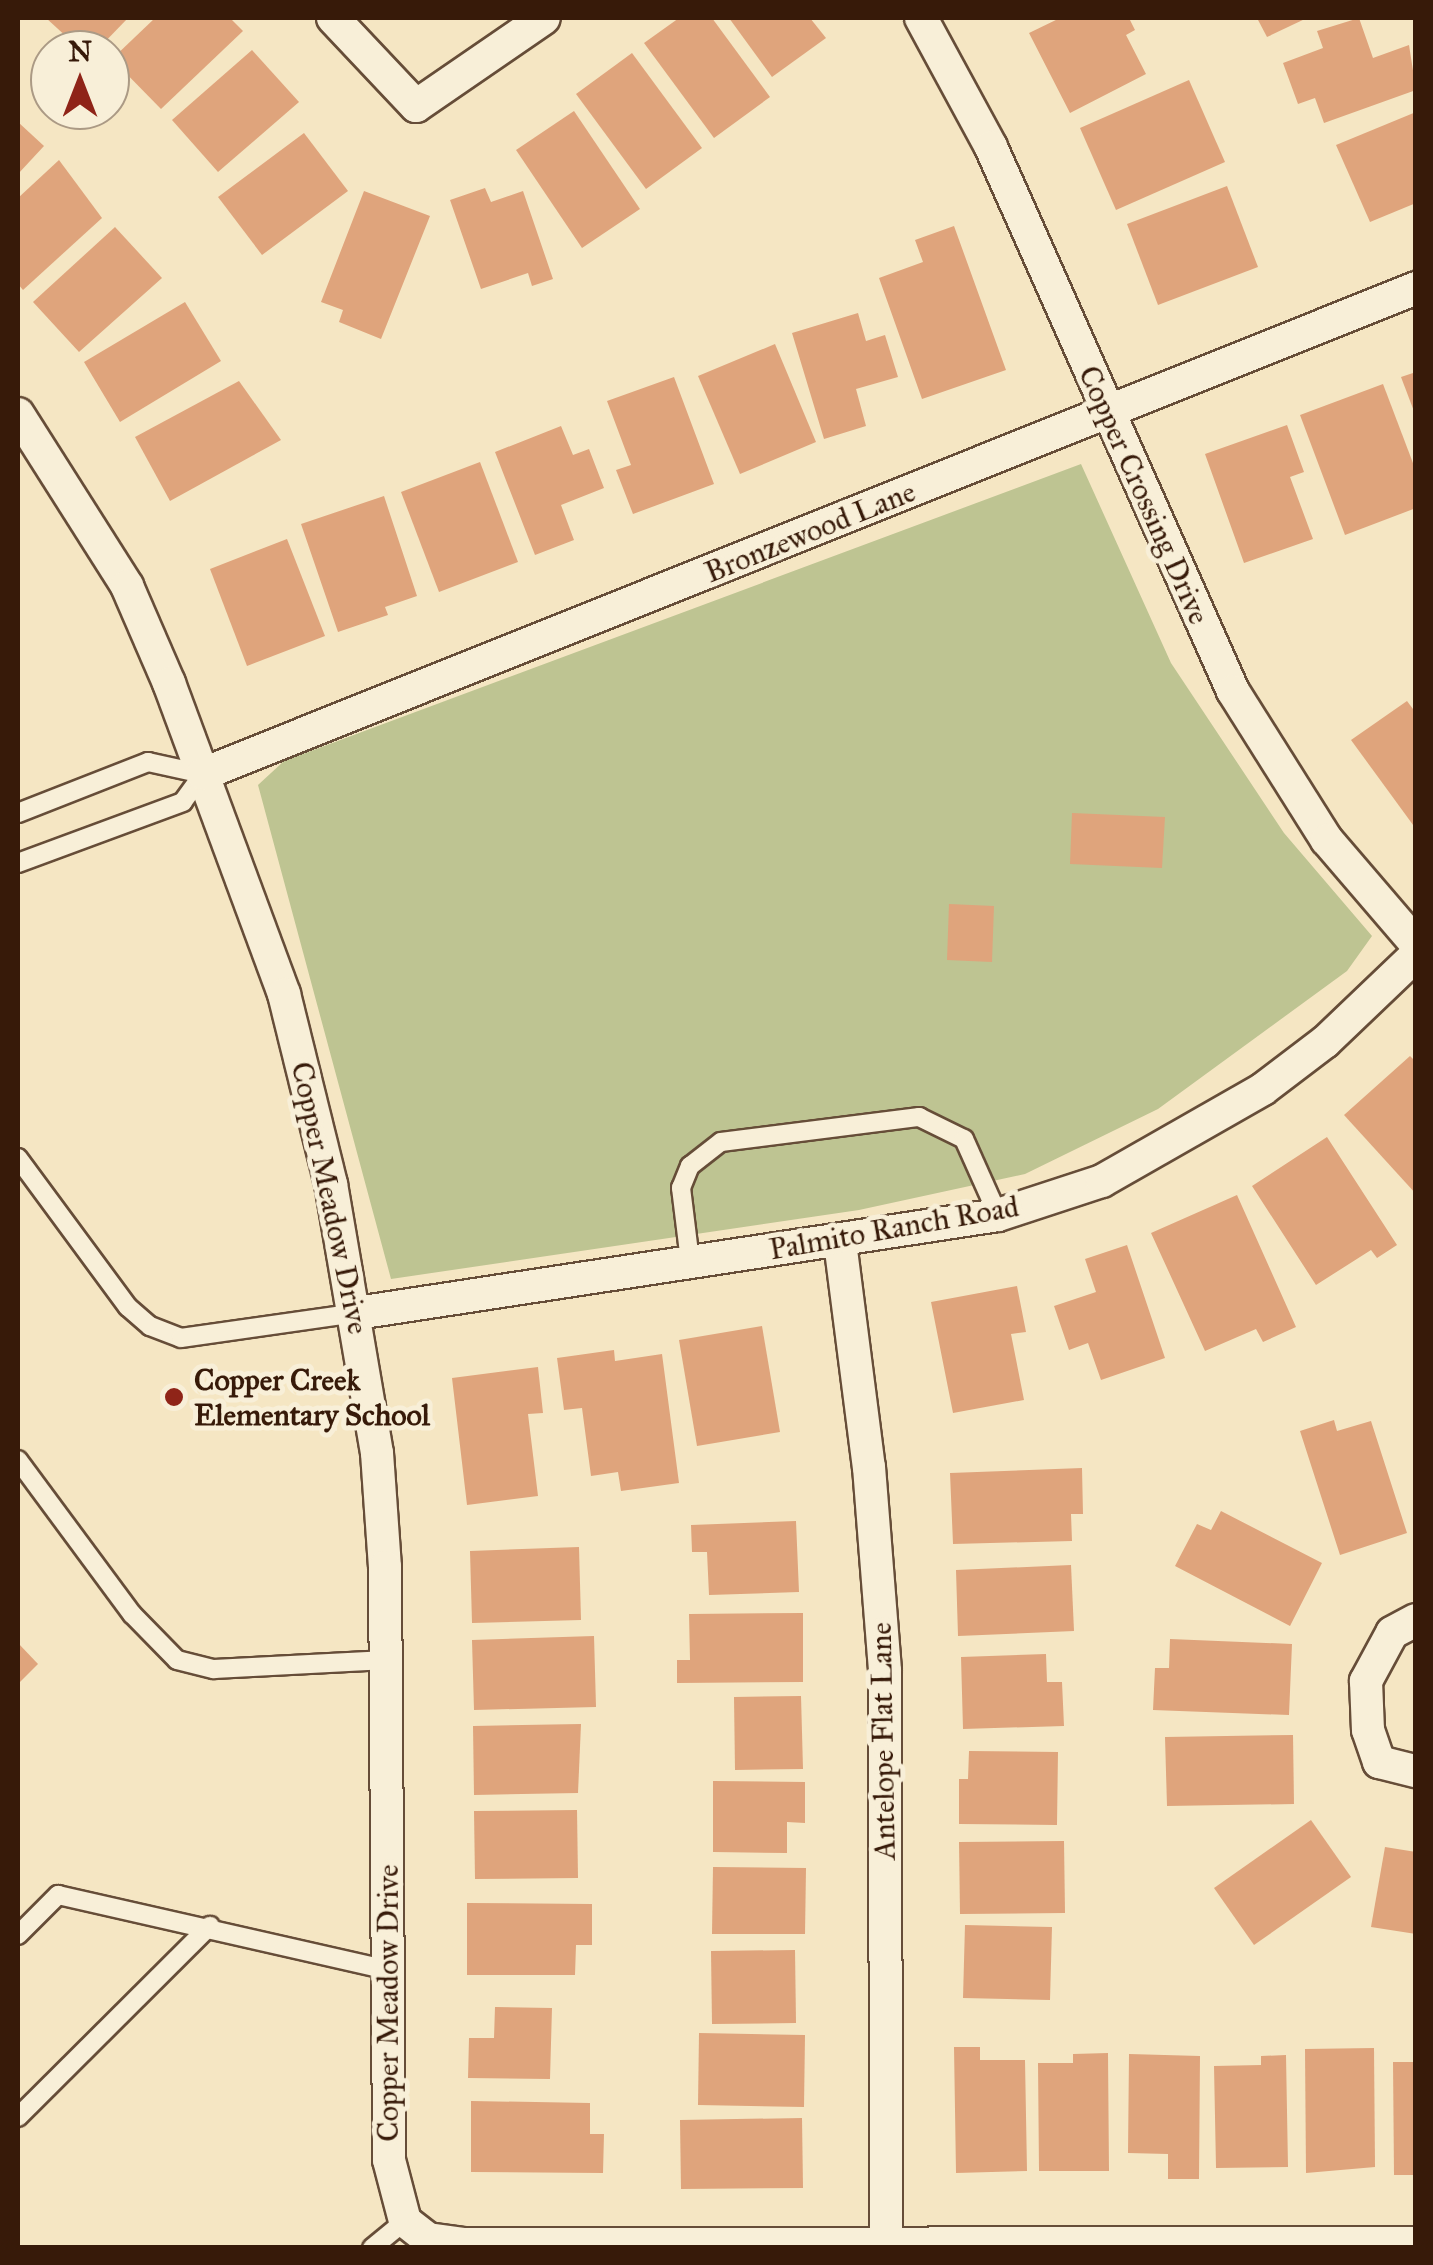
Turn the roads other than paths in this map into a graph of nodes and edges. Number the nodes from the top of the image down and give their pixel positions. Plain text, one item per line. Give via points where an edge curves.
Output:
1 (333, 18) edge
2 (544, 18) edge
3 (921, 18) edge
4 (1416, 288) edge
5 (1109, 412) junction
6 (18, 414) edge
7 (203, 774) junction
8 (18, 814) edge
9 (18, 863) edge
10 (1416, 944) edge
11 (1416, 955) edge
12 (18, 1158) edge
13 (998, 1215) junction
14 (840, 1242) junction
15 (690, 1261) junction
16 (357, 1313) junction
17 (18, 1460) edge
18 (1416, 1620) edge
19 (387, 1660) junction
20 (1416, 1771) edge
21 (210, 1926) junction
22 (18, 1935) edge
23 (388, 1970) junction
24 (18, 2118) edge
25 (405, 2221) junction
26 (886, 2242) junction
27 (1416, 2244) edge
28 (372, 2248) edge

1 - 2 street via 416,106
3 - 5 street, Copper Crossing Drive via 990,147
4 - 5 street, Bronzewood Lane
5 - 7 street, Bronzewood Lane
5 - 10 street, Copper Crossing Drive via 1232,691 1327,840
6 - 7 street, Copper Meadow Drive via 127,586
7 - 8 lane via 148,762
7 - 9 lane via 183,802
7 - 16 street, Copper Meadow Drive via 284,994
11 - 13 street, Palmito Ranch Road via 1324,1042 1214,1122 1102,1181
12 - 16 lane via 150,1326 181,1338
13 - 14 street, Palmito Ranch Road
13 - 15 lane via 964,1139 919,1117 721,1142 690,1166 681,1188
14 - 15 street, Palmito Ranch Road
14 - 26 street, Antelope Flat Lane via 869,1467 884,1671
15 - 16 street, Palmito Ranch Road
16 - 19 street, Copper Meadow Drive via 378,1453
17 - 19 lane via 132,1614 177,1660 214,1669
18 - 20 street via 1392,1633 1366,1681 1368,1730 1379,1762
19 - 23 street, Copper Meadow Drive
21 - 22 lane via 58,1895
21 - 23 lane
21 - 24 lane
23 - 25 street, Copper Meadow Drive via 389,2160
25 - 26 street via 428,2240 463,2244
25 - 28 lane
26 - 27 street

